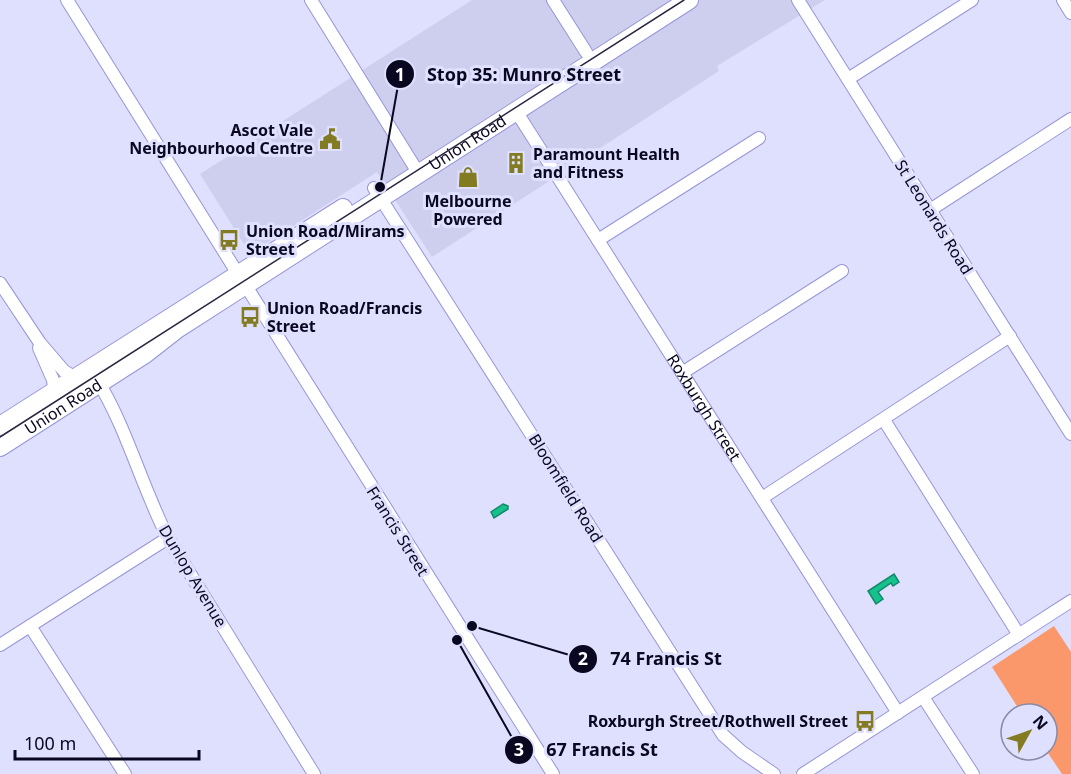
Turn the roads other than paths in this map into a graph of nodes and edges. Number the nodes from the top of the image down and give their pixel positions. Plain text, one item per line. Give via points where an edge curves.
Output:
1 (66, 0) edge
2 (311, 0) edge
3 (553, 0) edge
4 (667, 0) edge
5 (689, 0) edge
6 (798, 0) edge
7 (972, 0) edge
8 (1063, 0) edge
9 (1071, 13) edge
10 (589, 57) junction
11 (848, 79) junction
12 (513, 106) junction
13 (1071, 119) edge
14 (759, 138) dead end
15 (416, 169) junction
16 (377, 193) junction
17 (930, 210) junction
18 (598, 240) junction
19 (842, 271) dead end
20 (242, 280) junction
21 (0, 283) edge
22 (32, 333) junction
23 (1010, 336) junction
24 (682, 373) junction
25 (88, 380) junction
26 (58, 400) junction
27 (1066, 415) edge
28 (884, 420) junction
29 (0, 426) edge
30 (1071, 434) edge
31 (0, 447) edge
32 (762, 498) junction
33 (168, 538) junction
34 (1071, 601) edge
35 (30, 626) junction
36 (1019, 634) junction
37 (0, 645) edge
38 (923, 697) junction
39 (898, 712) junction
40 (125, 774) edge
41 (314, 774) edge
42 (553, 774) edge
43 (774, 774) edge
44 (803, 774) edge
45 (973, 774) edge

1 - 20 street, Francis Street
2 - 15 street
3 - 10 street
4 - 10 street, Union Road
5 - 10 street, Union Road
6 - 11 street, St Leonards Road
7 - 11 street
8 - 9 street
10 - 12 street, Union Road
11 - 17 street, St Leonards Road
12 - 15 street, Union Road
12 - 18 street, Roxburgh Street
13 - 17 street
14 - 18 street
15 - 16 street, Union Road
16 - 20 street, Union Road
16 - 43 street, Bloomfield Road via 723,735
17 - 23 street, St Leonards Road
18 - 24 street, Roxburgh Street
19 - 24 street
20 - 25 street, Union Road
20 - 42 street, Francis Street
21 - 22 street
22 - 25 street via 64,371
22 - 26 street
23 - 27 street, St Leonards Road
23 - 28 street
24 - 32 street, Roxburgh Street
25 - 26 street, Union Road
25 - 33 street, Dunlop Avenue via 120,420
26 - 29 street, Union Road
26 - 31 street, Union Road
27 - 30 street, St Leonards Road
28 - 32 street
28 - 36 street
32 - 39 street, Roxburgh Street
33 - 35 street
33 - 41 street, Dunlop Avenue
34 - 36 street
35 - 37 street
35 - 40 street
36 - 38 street
38 - 39 street
38 - 45 street
39 - 44 street

